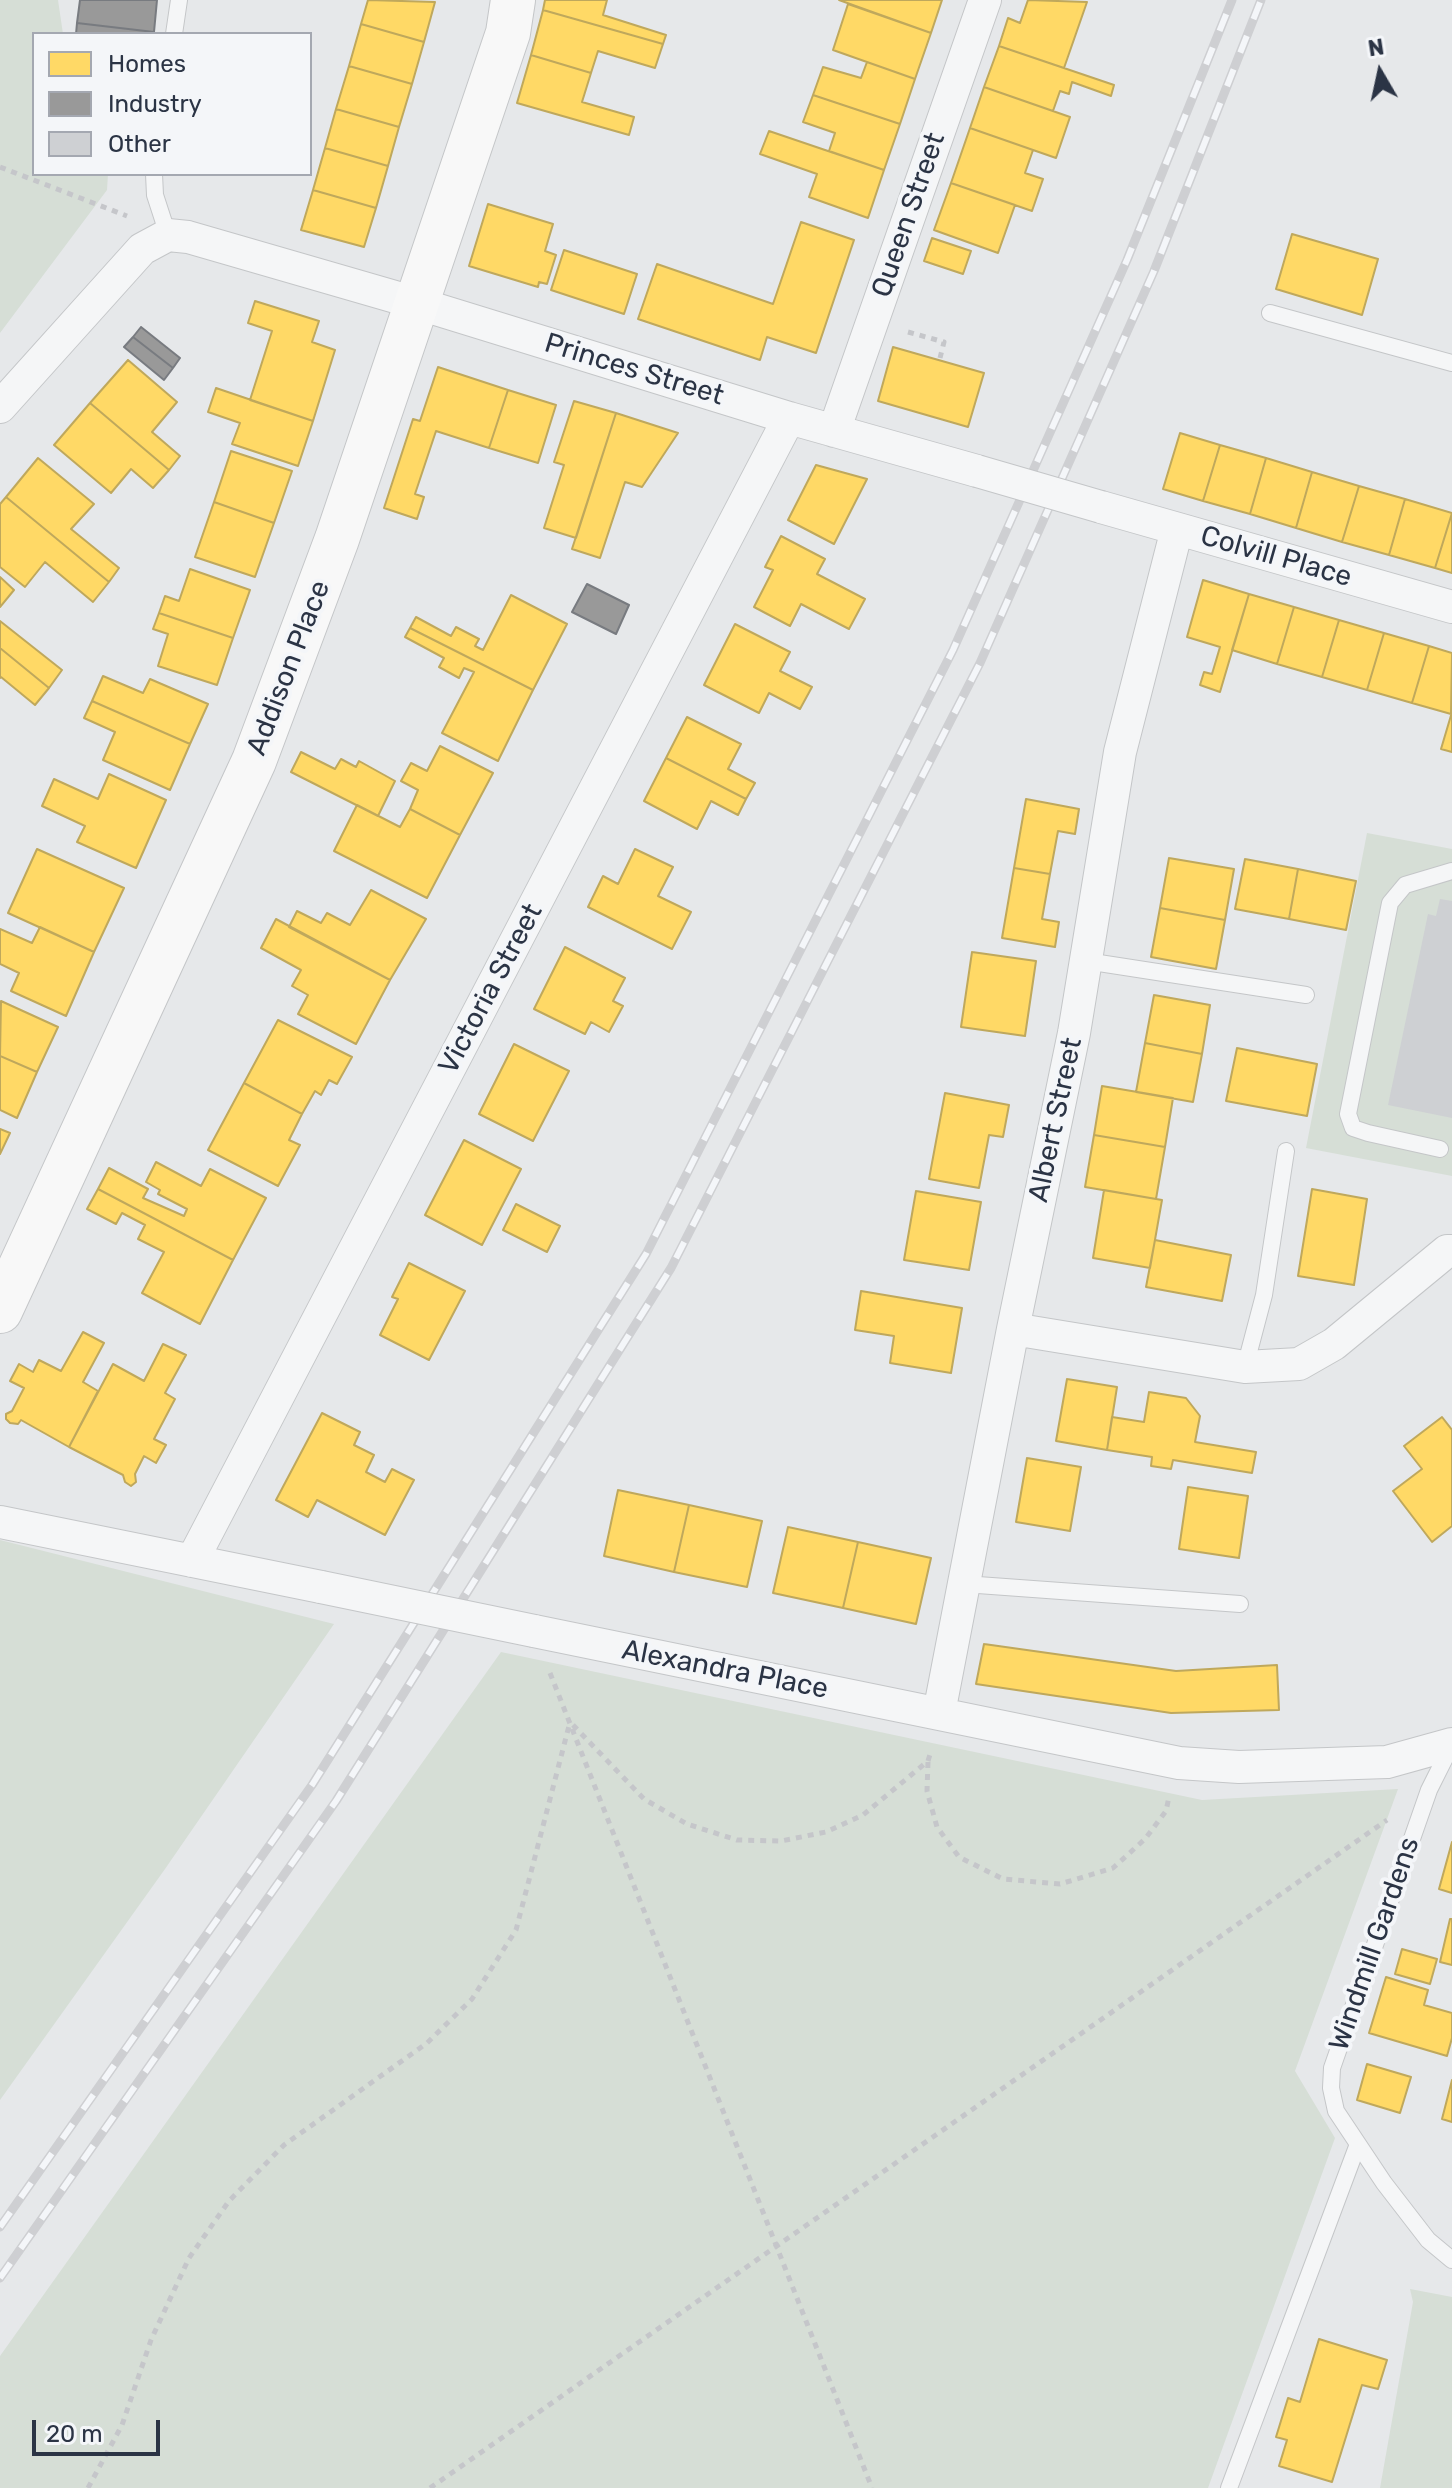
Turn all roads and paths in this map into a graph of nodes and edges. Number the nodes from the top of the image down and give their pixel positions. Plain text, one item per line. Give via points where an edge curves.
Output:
1 (179, 0) edge
2 (513, 0) edge
3 (985, 0) edge
4 (174, 32) edge
5 (0, 167) edge
6 (154, 176) edge
7 (103, 205) dead end
8 (168, 235) junction
9 (416, 303) junction
10 (1270, 313) dead end
11 (944, 342) dead end
12 (940, 358) dead end
13 (1452, 363) edge
14 (0, 407) edge
15 (789, 418) junction
16 (834, 431) junction
17 (1101, 507) joint
18 (1177, 529) junction
19 (1452, 607) edge
20 (1452, 871) edge
21 (1086, 961) junction
22 (1306, 995) dead end
23 (1440, 1149) dead end
24 (1286, 1151) dead end
25 (1452, 1251) edge
26 (0, 1311) edge
27 (1013, 1329) junction
28 (1245, 1367) junction
29 (0, 1522) edge
30 (192, 1561) junction
31 (964, 1584) junction
32 (1240, 1604) dead end
33 (534, 1631) junction
34 (939, 1713) junction
35 (570, 1722) junction
36 (1452, 1744) edge
37 (928, 1761) junction
38 (1179, 1763) junction
39 (1429, 1790) junction
40 (1358, 2144) junction
41 (776, 2244) junction
42 (1452, 2260) edge
43 (88, 2488) edge
44 (430, 2488) edge
45 (872, 2488) edge
46 (1229, 2488) edge

1 - 4 lane
2 - 9 main road, Addison Place via 508,33
3 - 16 street, Queen Street
5 - 7 path
6 - 8 lane
8 - 9 street, Princes Street
8 - 14 street via 142,249
9 - 15 street, Princes Street
9 - 26 main road, Addison Place via 337,539 254,761
10 - 13 lane
11 - 12 path
15 - 16 street, Princes Street
15 - 30 street, Victoria Street
16 - 17 street, Princes Street, bridge
17 - 18 street, Colvill Place
18 - 19 street, Colvill Place
18 - 21 street, Albert Street via 1120,752
20 - 23 lane via 1405,885 1390,903 1348,1114 1353,1128
21 - 22 lane
21 - 27 street, Albert Street
24 - 28 lane via 1264,1295
25 - 28 street via 1334,1344 1299,1364
27 - 28 street
27 - 31 street, Albert Street
29 - 30 street, Alexandra Place
30 - 33 street, Alexandra Place, bridge
31 - 32 lane
31 - 34 street, Albert Street
33 - 34 street, Alexandra Place
33 - 35 path
34 - 37 path
34 - 38 street, Alexandra Place
35 - 37 path via 644,1799 687,1824 737,1840 781,1841 826,1832 863,1815
35 - 41 path
35 - 43 path via 516,1930 472,1999 427,2043 284,2145 229,2201 189,2258 151,2340 122,2425
36 - 38 street, Alexandra Place via 1387,1762 1239,1767
36 - 39 lane, Windmill Gardens
37 - 38 path via 927,1791 937,1827 959,1857 1003,1879 1060,1884 1113,1868 1145,1839 1166,1811
39 - 40 lane, Windmill Gardens via 1332,2068 1336,2111
39 - 41 path
40 - 42 lane, Windmill Gardens via 1428,2240
40 - 46 lane
41 - 44 path
41 - 45 path

